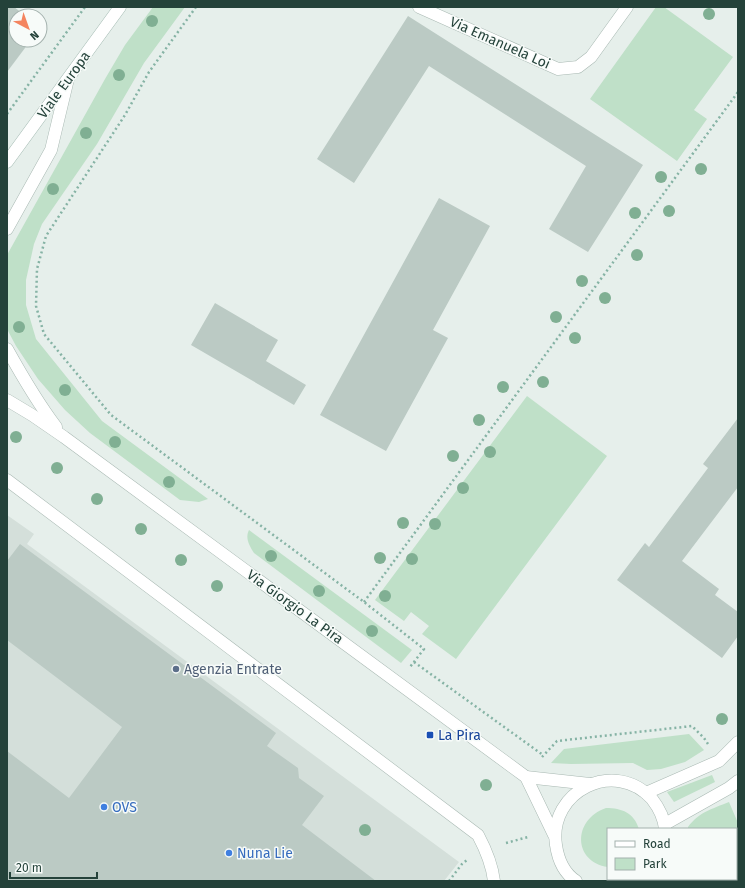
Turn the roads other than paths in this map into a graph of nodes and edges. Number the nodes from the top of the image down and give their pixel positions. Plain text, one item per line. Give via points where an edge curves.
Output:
1 (120, 7) edge
2 (419, 7) edge
3 (627, 7) edge
4 (68, 79) junction
5 (7, 162) edge
6 (7, 229) edge
7 (7, 349) edge
8 (7, 400) edge
9 (64, 437) junction
10 (7, 480) edge
11 (738, 742) edge
12 (526, 777) junction
13 (738, 781) edge
14 (590, 784) junction
15 (646, 793) junction
16 (665, 826) edge
17 (554, 835) junction
18 (494, 881) edge
19 (576, 881) edge

1 - 4 street, Viale Europa
2 - 3 street, Via Emanuela Loi via 558,69 578,67 591,57
4 - 5 street, Viale Europa
4 - 6 street via 51,150
7 - 9 street via 44,411
8 - 9 street
9 - 12 street, Via Giorgio La Pira
10 - 18 street via 478,836 486,849
11 - 15 street via 718,761
12 - 14 street
12 - 17 street, Via Giorgio La Pira
13 - 16 street
14 - 15 street via 619,781
14 - 17 street via 576,792 564,804 557,819
15 - 16 street via 658,807
17 - 19 street via 557,854 565,870

